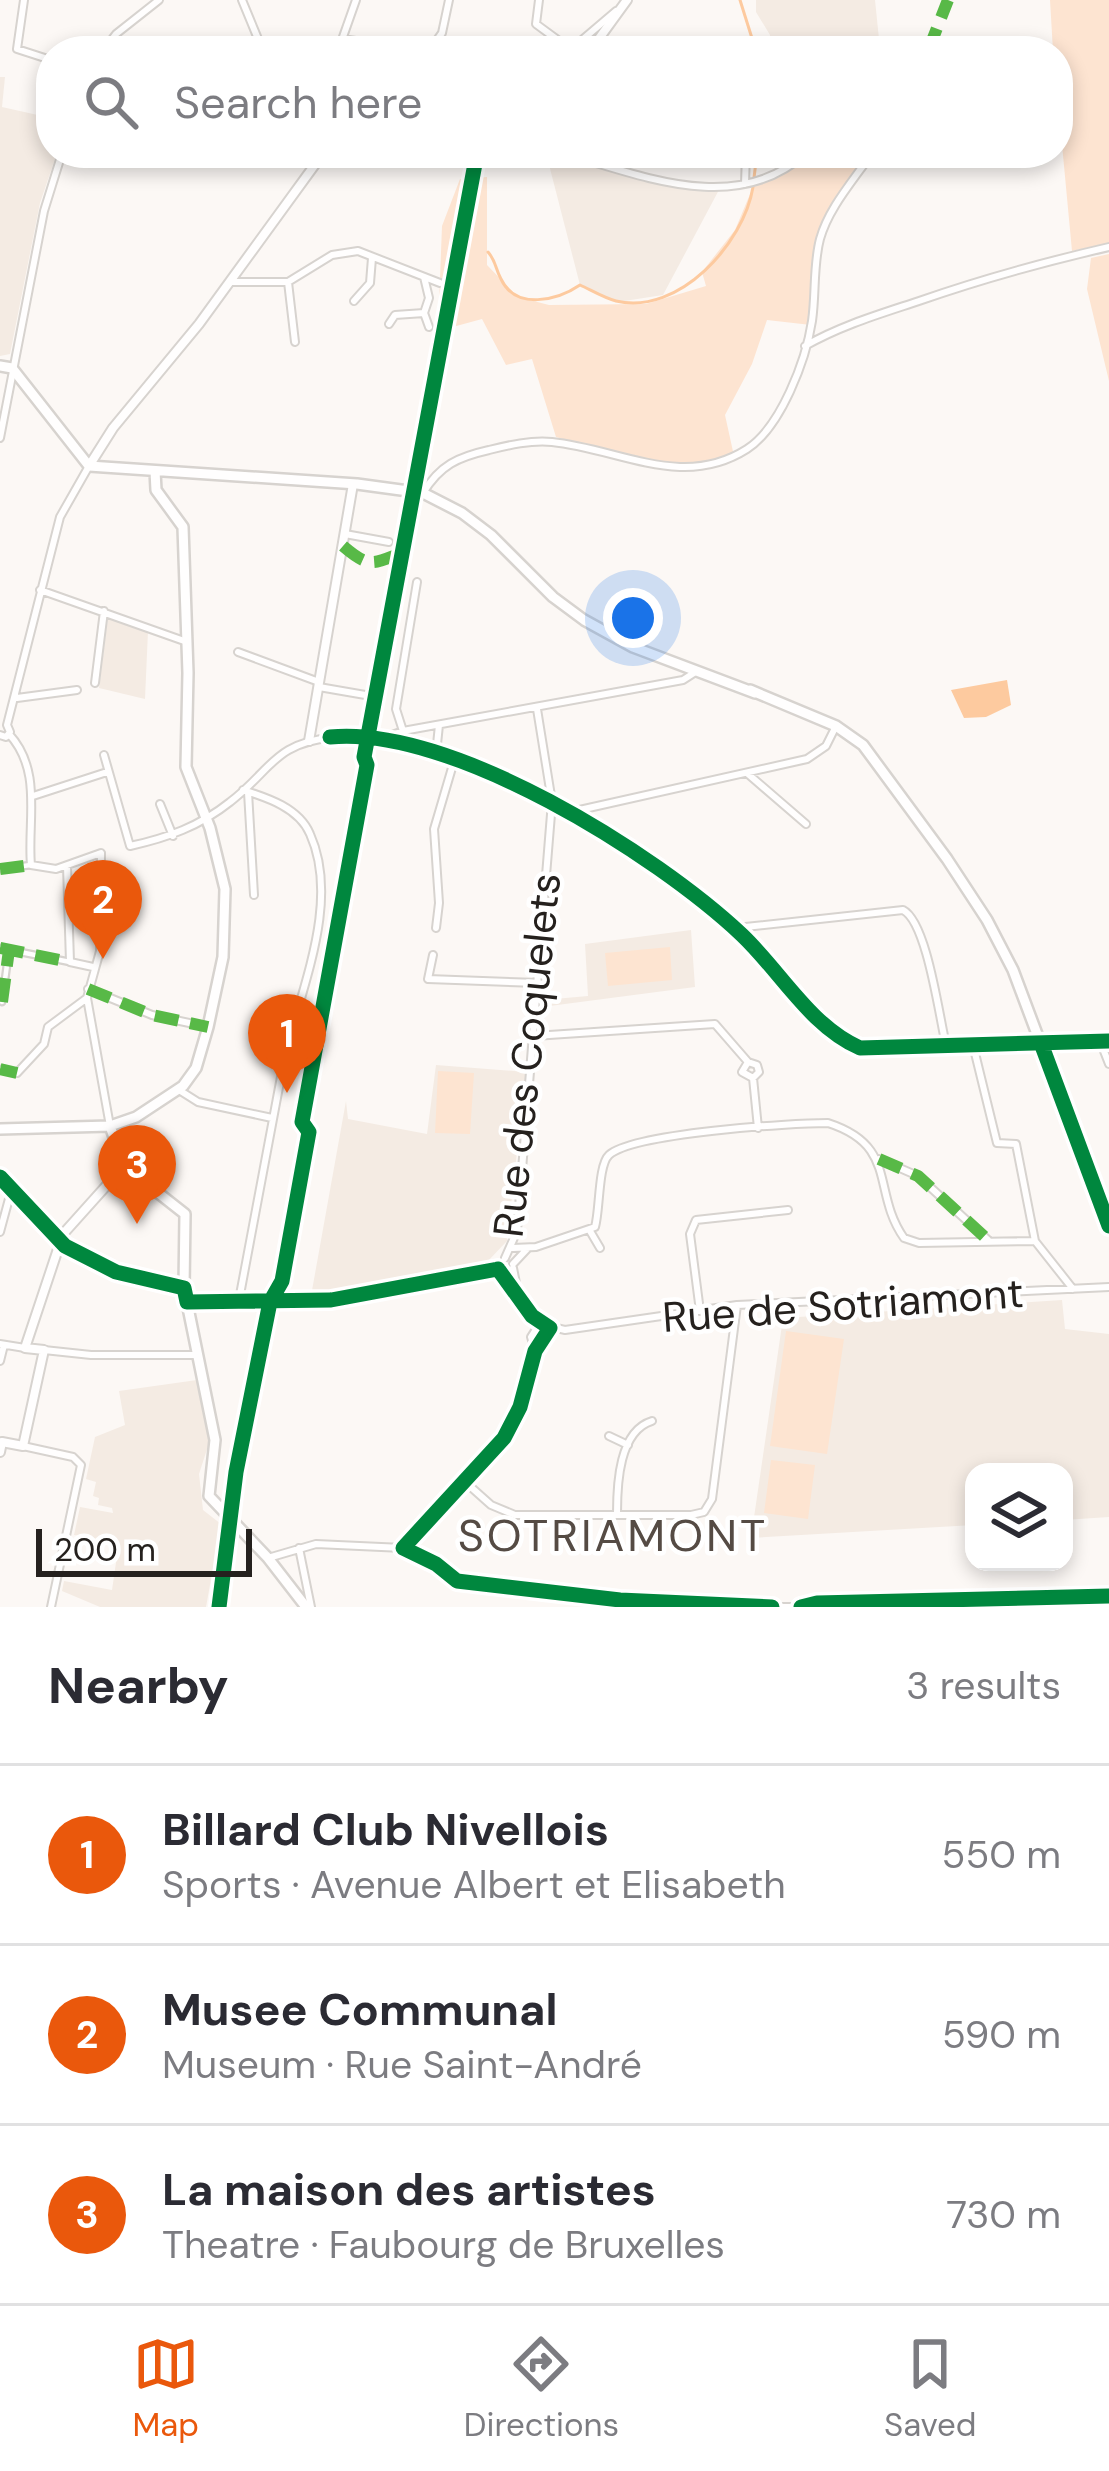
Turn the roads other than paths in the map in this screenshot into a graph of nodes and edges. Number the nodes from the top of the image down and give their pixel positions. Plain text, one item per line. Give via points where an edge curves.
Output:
1 (23, 0) edge
2 (242, 0) edge
3 (356, 0) edge
4 (449, 0) edge
5 (539, 0) edge
6 (154, 2) edge
7 (625, 2) edge
8 (119, 36) edge
9 (257, 36) edge
10 (343, 36) edge
11 (440, 36) edge
12 (552, 36) edge
13 (586, 36) edge
14 (601, 36) edge
15 (36, 56) edge
16 (57, 168) edge
17 (617, 168) edge
18 (746, 168) edge
19 (783, 168) edge
20 (862, 168) edge
21 (311, 169) edge
22 (745, 184) junction
23 (1109, 247) edge
24 (370, 255) junction
25 (424, 277) junction
26 (228, 282) junction
27 (288, 282) junction
28 (440, 283) dead end
29 (355, 301) dead end
30 (424, 313) junction
31 (389, 324) dead end
32 (428, 327) dead end
33 (295, 343) dead end
34 (805, 346) junction
35 (0, 366) edge
36 (13, 368) junction
37 (0, 438) edge
38 (89, 466) junction
39 (155, 471) junction
40 (353, 484) junction
41 (419, 492) junction
42 (345, 534) junction
43 (389, 542) dead end
44 (417, 581) dead end
45 (40, 590) junction
46 (104, 611) junction
47 (187, 642) junction
48 (238, 652) dead end
49 (673, 661) junction
50 (698, 670) junction
51 (95, 683) dead end
52 (319, 684) junction
53 (663, 685) junction
54 (77, 690) dead end
55 (371, 695) dead end
56 (17, 698) junction
57 (537, 709) junction
58 (440, 725) junction
59 (836, 726) junction
60 (420, 729) junction
61 (4, 730) edge
62 (403, 731) junction
63 (377, 739) junction
64 (309, 741) junction
65 (403, 744) junction
66 (416, 747) junction
67 (436, 754) junction
68 (104, 755) dead end
69 (454, 761) junction
70 (107, 772) junction
71 (748, 774) junction
72 (246, 791) junction
73 (33, 796) junction
74 (552, 802) junction
75 (160, 804) dead end
76 (572, 812) junction
77 (205, 818) junction
78 (806, 824) dead end
79 (173, 836) junction
80 (31, 865) junction
81 (67, 866) junction
82 (0, 869) edge
83 (254, 896) dead end
84 (436, 928) dead end
85 (734, 928) junction
86 (0, 948) edge
87 (9, 950) junction
88 (433, 955) dead end
89 (70, 962) junction
90 (93, 967) junction
91 (538, 982) junction
92 (88, 993) junction
93 (2, 1002) edge
94 (208, 1027) junction
95 (534, 1036) junction
96 (1105, 1041) edge
97 (1042, 1046) junction
98 (875, 1050) dead end
99 (1109, 1064) edge
100 (0, 1069) edge
101 (16, 1073) joint
102 (179, 1090) junction
103 (136, 1117) junction
104 (273, 1118) junction
105 (110, 1126) junction
106 (758, 1127) junction
107 (0, 1129) edge
108 (118, 1152) junction
109 (879, 1159) junction
110 (124, 1166) junction
111 (0, 1177) edge
112 (17, 1193) junction
113 (788, 1210) dead end
114 (1108, 1224) edge
115 (590, 1231) junction
116 (0, 1232) edge
117 (988, 1240) junction
118 (1035, 1240) junction
119 (60, 1242) junction
120 (513, 1248) junction
121 (528, 1248) junction
122 (600, 1248) dead end
123 (510, 1264) junction
124 (500, 1271) junction
125 (1109, 1287) edge
126 (184, 1288) junction
127 (1073, 1289) junction
128 (519, 1298) junction
129 (239, 1300) junction
130 (187, 1302) junction
131 (737, 1305) junction
132 (700, 1311) junction
133 (540, 1323) junction
134 (550, 1328) junction
135 (2, 1344) edge
136 (25, 1348) junction
137 (44, 1350) junction
138 (535, 1351) junction
139 (198, 1355) junction
140 (0, 1361) edge
141 (652, 1421) dead end
142 (610, 1436) dead end
143 (1, 1445) edge
144 (629, 1446) junction
145 (23, 1447) junction
146 (463, 1480) junction
147 (617, 1513) junction
148 (403, 1548) junction
149 (297, 1549) junction
150 (268, 1558) junction
151 (278, 1570) junction
152 (1109, 1596) edge
153 (620, 1604) edge
154 (51, 1607) edge
155 (308, 1607) edge
156 (776, 1607) edge
157 (790, 1607) edge
158 (801, 1607) edge

1 - 15 street via 15,44
2 - 9 street
3 - 10 street
4 - 11 street
5 - 12 street via 536,24
6 - 8 street
7 - 13 street
7 - 14 street
16 - 36 street
17 - 22 street via 715,189
18 - 22 street
19 - 22 street
20 - 34 street via 824,227
21 - 26 street
23 - 34 street via 950,289
24 - 25 street
24 - 27 street via 332,255
24 - 29 street via 372,278
25 - 28 street
25 - 30 street
26 - 27 street
26 - 38 street
27 - 33 street
30 - 31 street via 395,315
30 - 32 street
34 - 41 street via 770,428 710,466 676,469 548,441 518,443 453,460
35 - 36 main road
36 - 37 street
36 - 38 main road
38 - 39 main road
38 - 45 street via 60,517
39 - 40 main road
39 - 47 main road via 156,490 183,527
40 - 41 main road
40 - 42 street
41 - 49 main road via 475,522 584,620
42 - 43 street
42 - 52 street
44 - 62 street via 396,709
45 - 46 street
45 - 56 street
46 - 47 street
46 - 51 street
47 - 77 main road via 186,766
48 - 52 street
49 - 50 main road
49 - 53 street
50 - 53 street
50 - 59 main road
52 - 55 street
52 - 64 street
53 - 57 street
54 - 56 street
56 - 61 street
57 - 58 street
57 - 74 street, Rue des Coquelets
58 - 60 street
58 - 67 street
59 - 71 street via 820,754
59 - 97 main road via 878,762 976,902
60 - 62 street
60 - 66 street
61 - 73 street via 23,756
62 - 63 street
62 - 65 street
63 - 64 street
63 - 65 street
64 - 72 street via 270,760
65 - 66 street
66 - 67 street
67 - 69 street
68 - 70 street
69 - 74 street
69 - 84 street via 435,818
70 - 73 street
70 - 79 street via 130,846
71 - 76 street
71 - 78 street
72 - 77 street
72 - 83 street
72 - 104 street via 303,822 320,878 316,932
73 - 80 street
74 - 76 street
74 - 91 street, Rue des Coquelets
75 - 79 street
76 - 85 street
77 - 79 street
77 - 94 main road via 225,889 223,957
80 - 81 street
80 - 82 street
81 - 89 street
81 - 90 street via 101,854
85 - 98 street via 843,1040
85 - 118 street via 911,913 946,1045 974,1045 997,1143 1016,1144
86 - 87 street
87 - 89 street
87 - 93 street
88 - 91 street via 428,979
89 - 90 street
90 - 92 street
91 - 95 street, Rue des Coquelets
92 - 94 street
92 - 101 street via 48,1027 44,1044
92 - 105 street
94 - 102 main road via 196,1069
95 - 106 street via 715,1024 748,1062 742,1072 753,1078
95 - 120 street, Rue des Coquelets
96 - 97 street
96 - 99 street
97 - 114 main road
100 - 101 street
102 - 103 main road
102 - 104 street via 198,1102
103 - 105 main road
103 - 108 main road
104 - 129 street
105 - 107 main road
105 - 108 main road
106 - 109 street via 828,1123 853,1132
106 - 115 street via 646,1140 612,1152
108 - 110 main road
109 - 117 street via 918,1176
109 - 117 street via 904,1238
110 - 119 street
110 - 126 main road via 185,1214
111 - 112 street
112 - 116 street
112 - 119 street
113 - 132 street via 696,1220
115 - 121 street
115 - 122 street
117 - 118 street
118 - 127 street
119 - 126 street via 116,1272
119 - 136 street
120 - 121 street
120 - 123 street, Rue des Coquelets
121 - 123 street
123 - 124 street
123 - 124 street via 499,1262
123 - 128 street, Rue de Sotriamont
124 - 128 street, Rue de Sotriamont
124 - 129 street via 309,1302
125 - 127 street, Rue de Sotriamont
126 - 130 main road
127 - 131 street, Rue de Sotriamont
128 - 133 street, Rue de Sotriamont
129 - 130 street
130 - 139 main road
131 - 132 street, Rue de Sotriamont
131 - 147 street via 708,1508 691,1515
132 - 134 street, Rue de Sotriamont
133 - 134 street, Rue de Sotriamont
133 - 138 street via 531,1336
134 - 138 street
135 - 136 street
135 - 140 street
136 - 137 street
137 - 139 street
137 - 145 street
138 - 146 street via 513,1424
139 - 150 main road via 215,1440 209,1496
141 - 144 street
142 - 144 street
143 - 145 street
144 - 147 street
145 - 154 street via 81,1465
146 - 147 street via 506,1513
146 - 148 street
148 - 149 street
148 - 153 street via 457,1581
149 - 150 street
149 - 151 street
149 - 155 street
150 - 151 main road
151 - 155 main road
152 - 158 street
153 - 156 street
156 - 157 street

